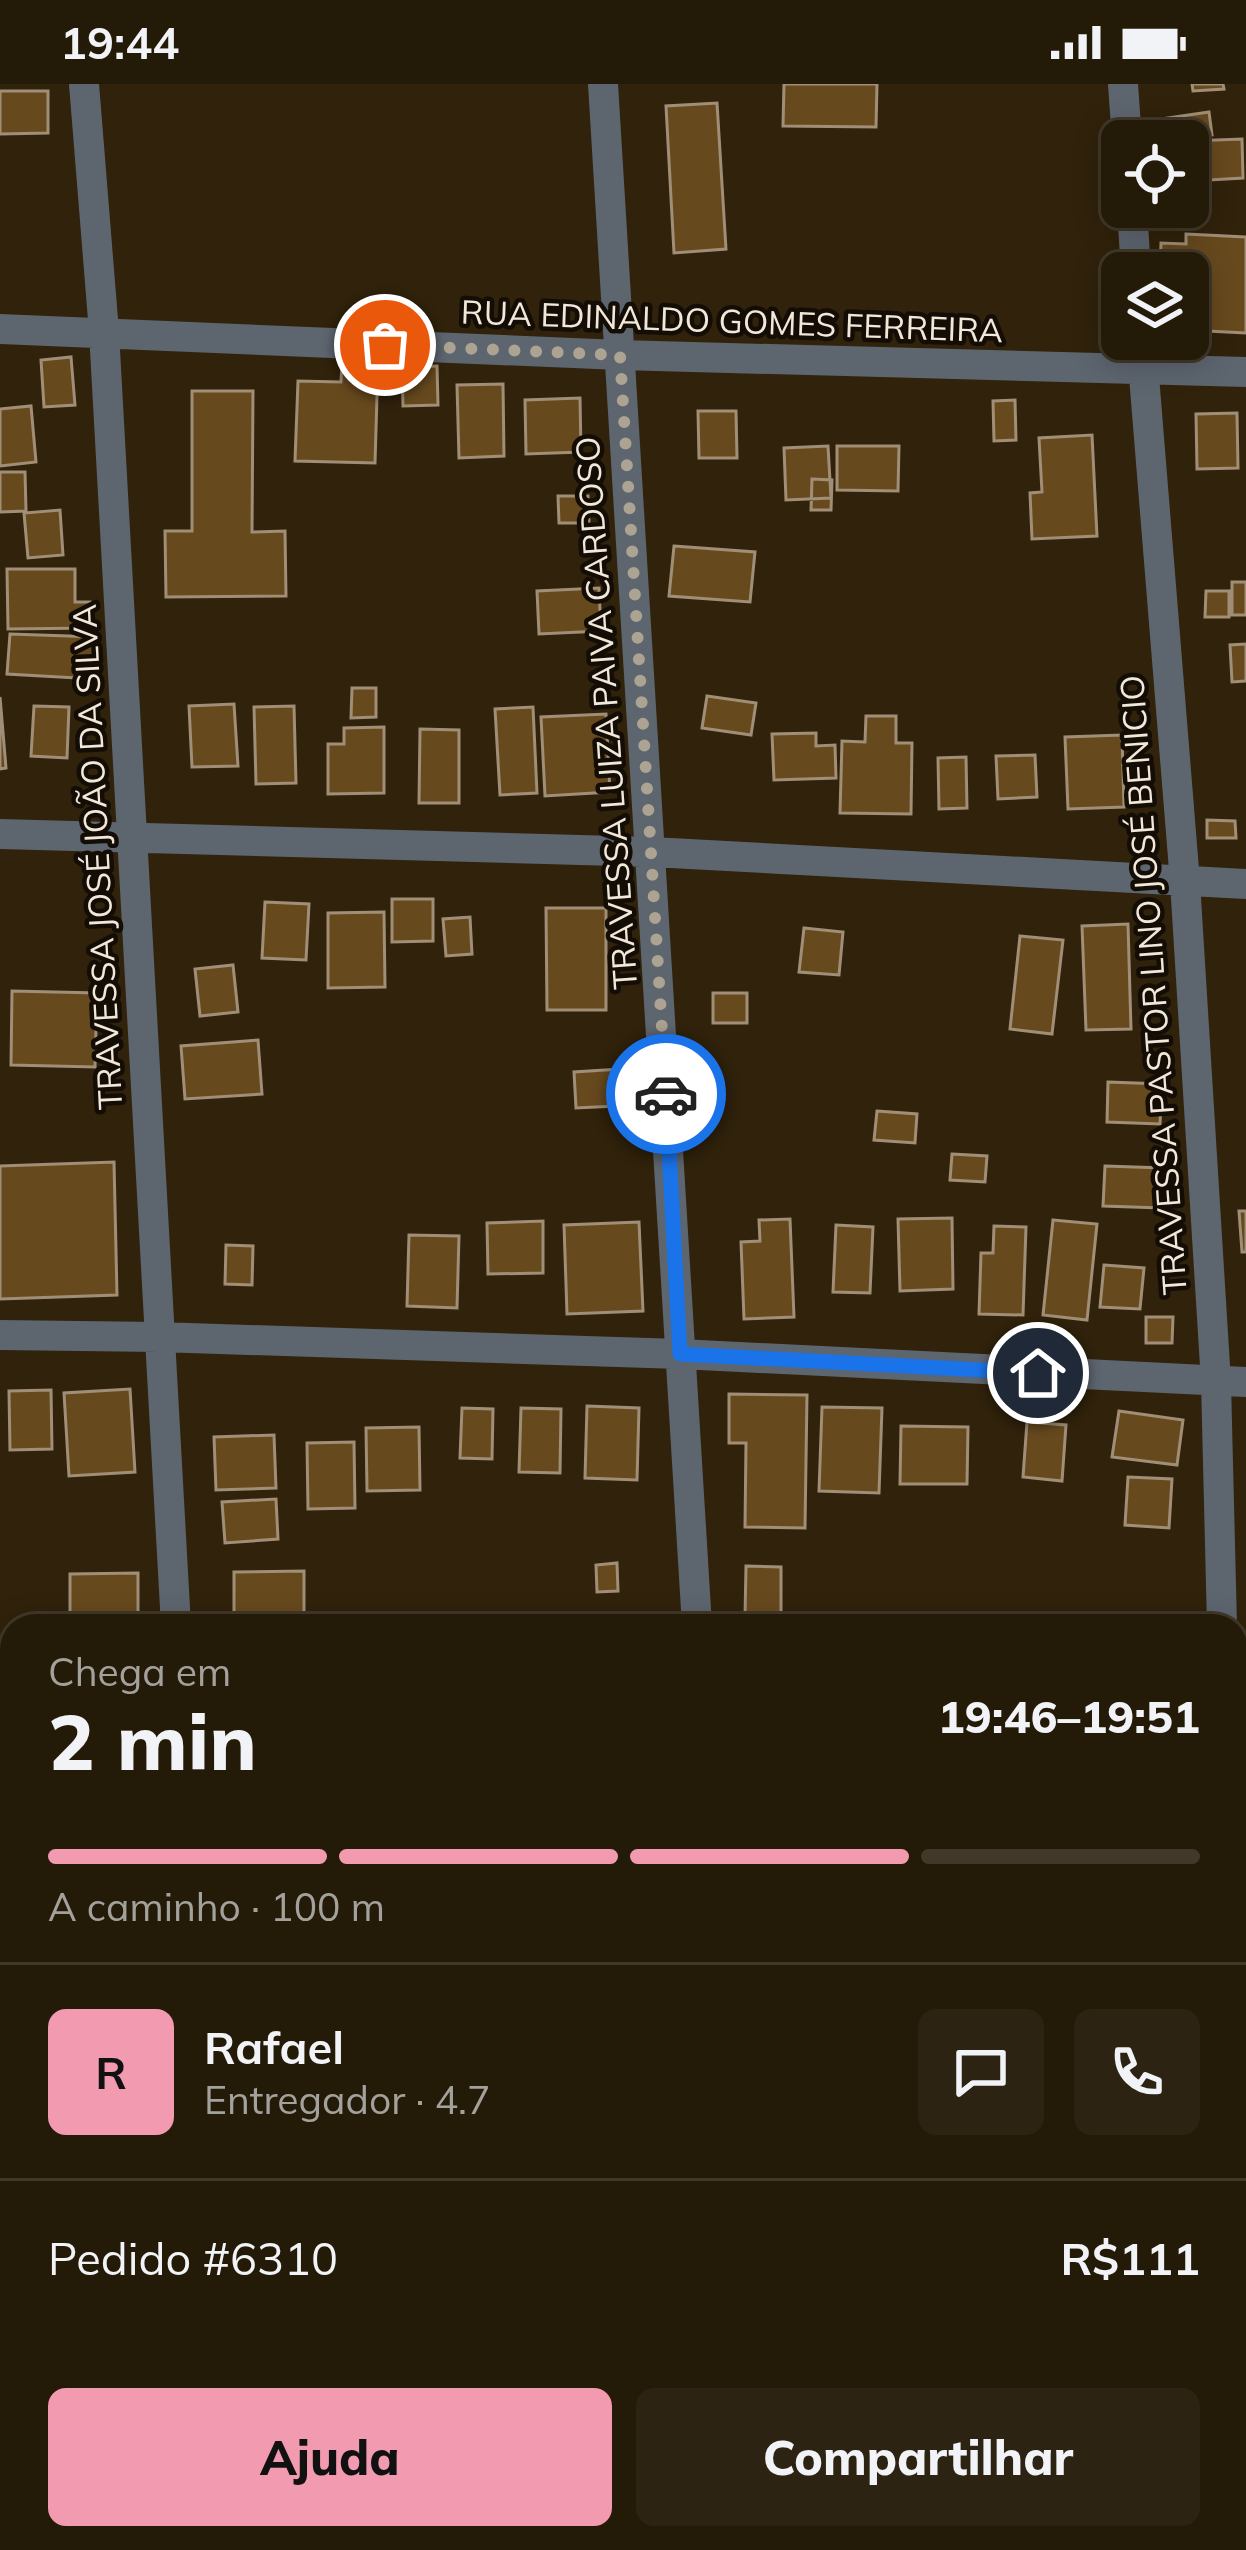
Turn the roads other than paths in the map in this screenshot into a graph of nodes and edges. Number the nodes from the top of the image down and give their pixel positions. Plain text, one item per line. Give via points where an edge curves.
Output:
1 (84, 84) edge
2 (603, 84) edge
3 (1123, 84) edge
4 (1126, 120) edge
5 (0, 329) edge
6 (104, 332) junction
7 (1101, 354) edge
8 (620, 355) junction
9 (1142, 360) edge
10 (1177, 360) edge
11 (1246, 372) edge
12 (0, 834) edge
13 (133, 839) junction
14 (652, 852) junction
15 (1185, 882) junction
16 (1246, 884) edge
17 (0, 1335) edge
18 (159, 1336) junction
19 (680, 1354) junction
20 (1231, 1382) edge
21 (175, 1614) edge
22 (696, 1614) edge
23 (1222, 1614) edge

1 - 6 street, TRAVESSA JOSÉ JOÃO DA SILVA
2 - 8 street, TRAVESSA LUIZA PAIVA CARDOSO
3 - 4 street
5 - 6 street, RUA EDINALDO GOMES FERREIRA
6 - 8 street, RUA EDINALDO GOMES FERREIRA
6 - 13 street, TRAVESSA JOSÉ JOÃO DA SILVA
7 - 8 street, RUA EDINALDO GOMES FERREIRA
8 - 14 street, TRAVESSA LUIZA PAIVA CARDOSO
9 - 15 street, TRAVESSA PASTOR LINO JOSÉ BENICIO
10 - 11 street, RUA EDINALDO GOMES FERREIRA
12 - 13 street
13 - 14 street
13 - 18 street, TRAVESSA JOSÉ JOÃO DA SILVA
14 - 15 street
14 - 19 street, TRAVESSA LUIZA PAIVA CARDOSO
15 - 16 street
15 - 20 street, TRAVESSA PASTOR LINO JOSÉ BENICIO
17 - 18 street
18 - 19 street
18 - 21 street, TRAVESSA JOSÉ JOÃO DA SILVA
19 - 20 street
19 - 22 street, TRAVESSA LUIZA PAIVA CARDOSO
20 - 23 street, TRAVESSA PASTOR LINO JOSÉ BENICIO

